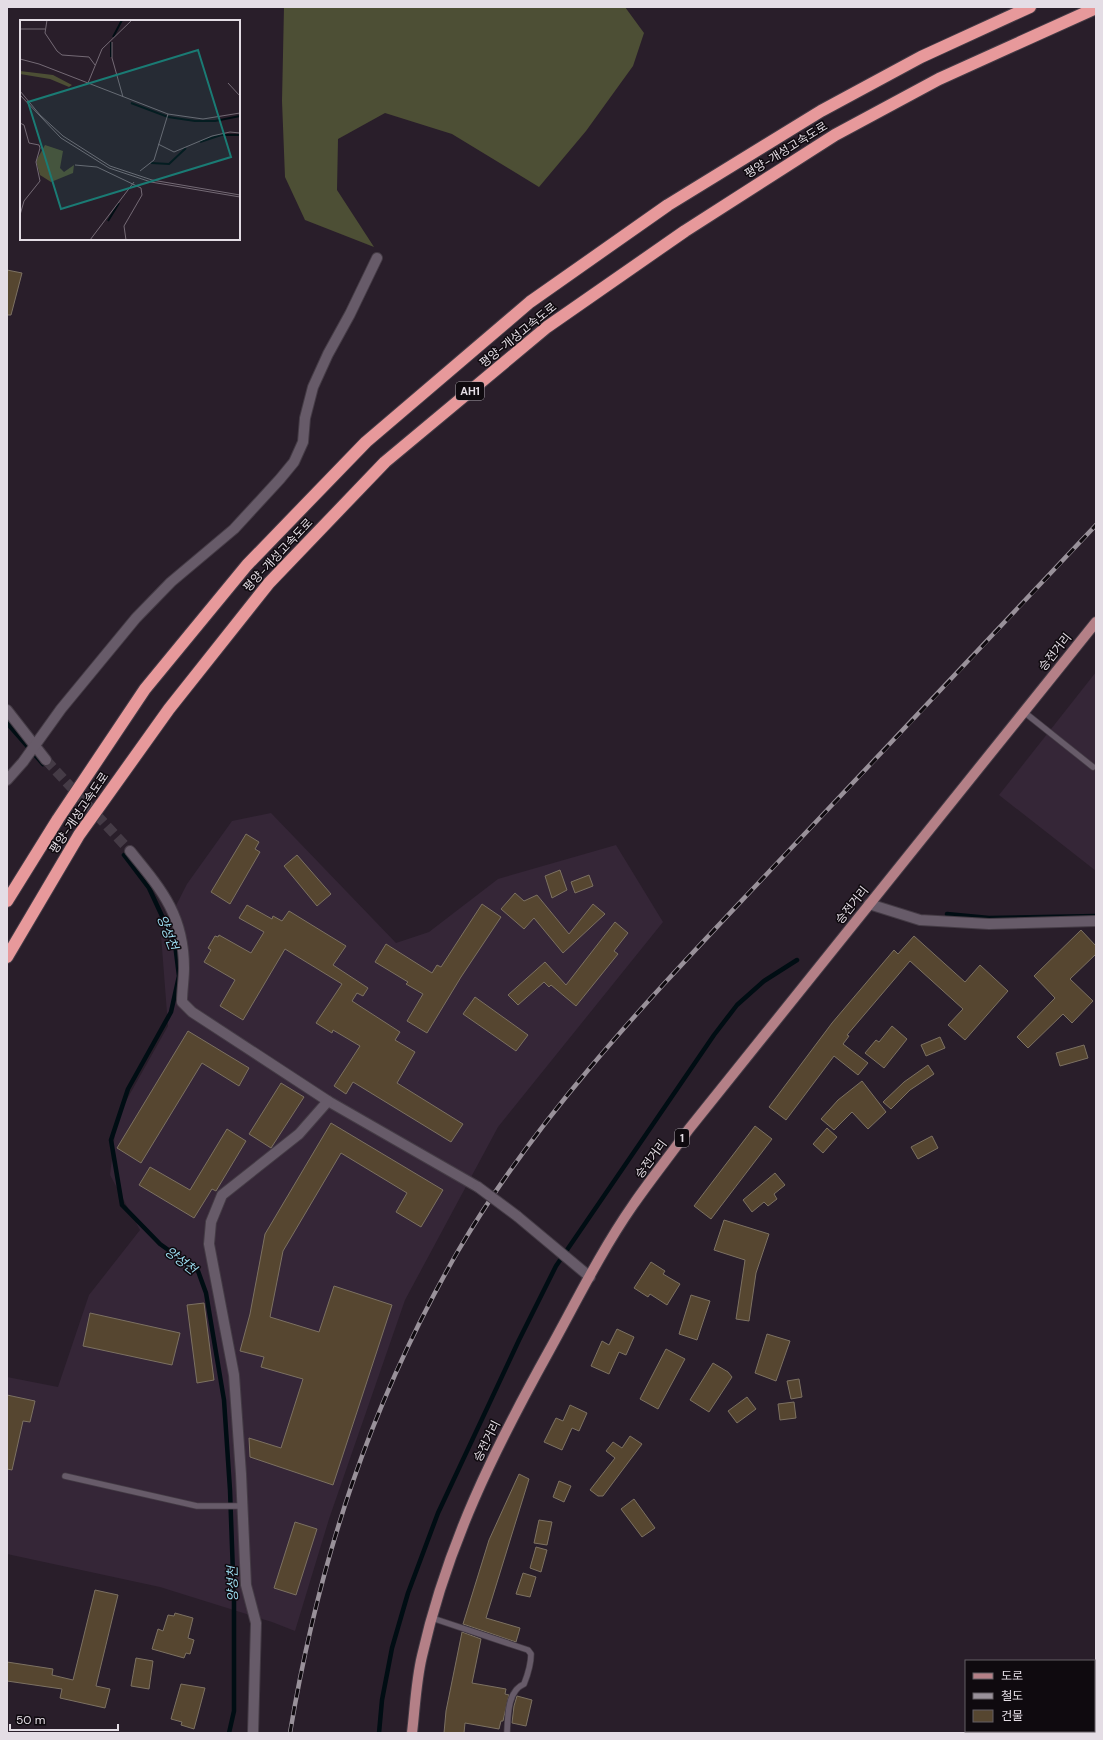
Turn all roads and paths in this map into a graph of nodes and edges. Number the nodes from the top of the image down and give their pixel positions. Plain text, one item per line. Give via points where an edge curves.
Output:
1 (1030, 7) edge
2 (1096, 8) edge
3 (377, 258) dead end
4 (1096, 622) edge
5 (7, 710) edge
6 (1024, 712) junction
7 (34, 746) junction
8 (46, 760) tunnel mouth
9 (1093, 766) dead end
10 (7, 780) edge
11 (130, 851) tunnel mouth
12 (7, 902) edge
13 (869, 904) junction
14 (1096, 922) edge
15 (7, 957) edge
16 (328, 1101) junction
17 (590, 1277) junction
18 (65, 1476) dead end
19 (241, 1506) junction
20 (432, 1618) junction
21 (253, 1733) edge
22 (412, 1733) edge
23 (507, 1733) edge

1 - 12 highway, 평양-개성고속도로 / AH1 via 920,57 821,111 668,205 530,302 366,442 247,565 145,689 58,819
2 - 15 highway, 평양-개성고속도로 / AH1 via 939,79 835,135 685,231 547,327 385,462 269,582 169,709 79,835
3 - 7 street via 313,387 305,418 303,442 294,462 234,529 171,582 136,618 103,661 60,709
4 - 6 main road, 승전거리 / 1
5 - 7 street
6 - 9 lane
6 - 13 main road, 승전거리 / 1
7 - 8 street
7 - 10 street
11 - 16 street via 166,896 177,920 184,968 182,1002 192,1012
13 - 14 street via 920,920 989,924
13 - 17 main road, 승전거리 / 1 via 689,1129 632,1206
16 - 17 street, bridge via 478,1187
16 - 19 street via 299,1134 222,1195 211,1222 209,1244 234,1374
17 - 20 main road, 승전거리 / 1 via 490,1461 459,1532
18 - 19 lane via 197,1506
19 - 21 street via 246,1585 256,1623
20 - 22 main road, 승전거리 / 1 via 421,1657
20 - 23 lane via 528,1650 531,1654 531,1663 524,1684 517,1687 514,1692

